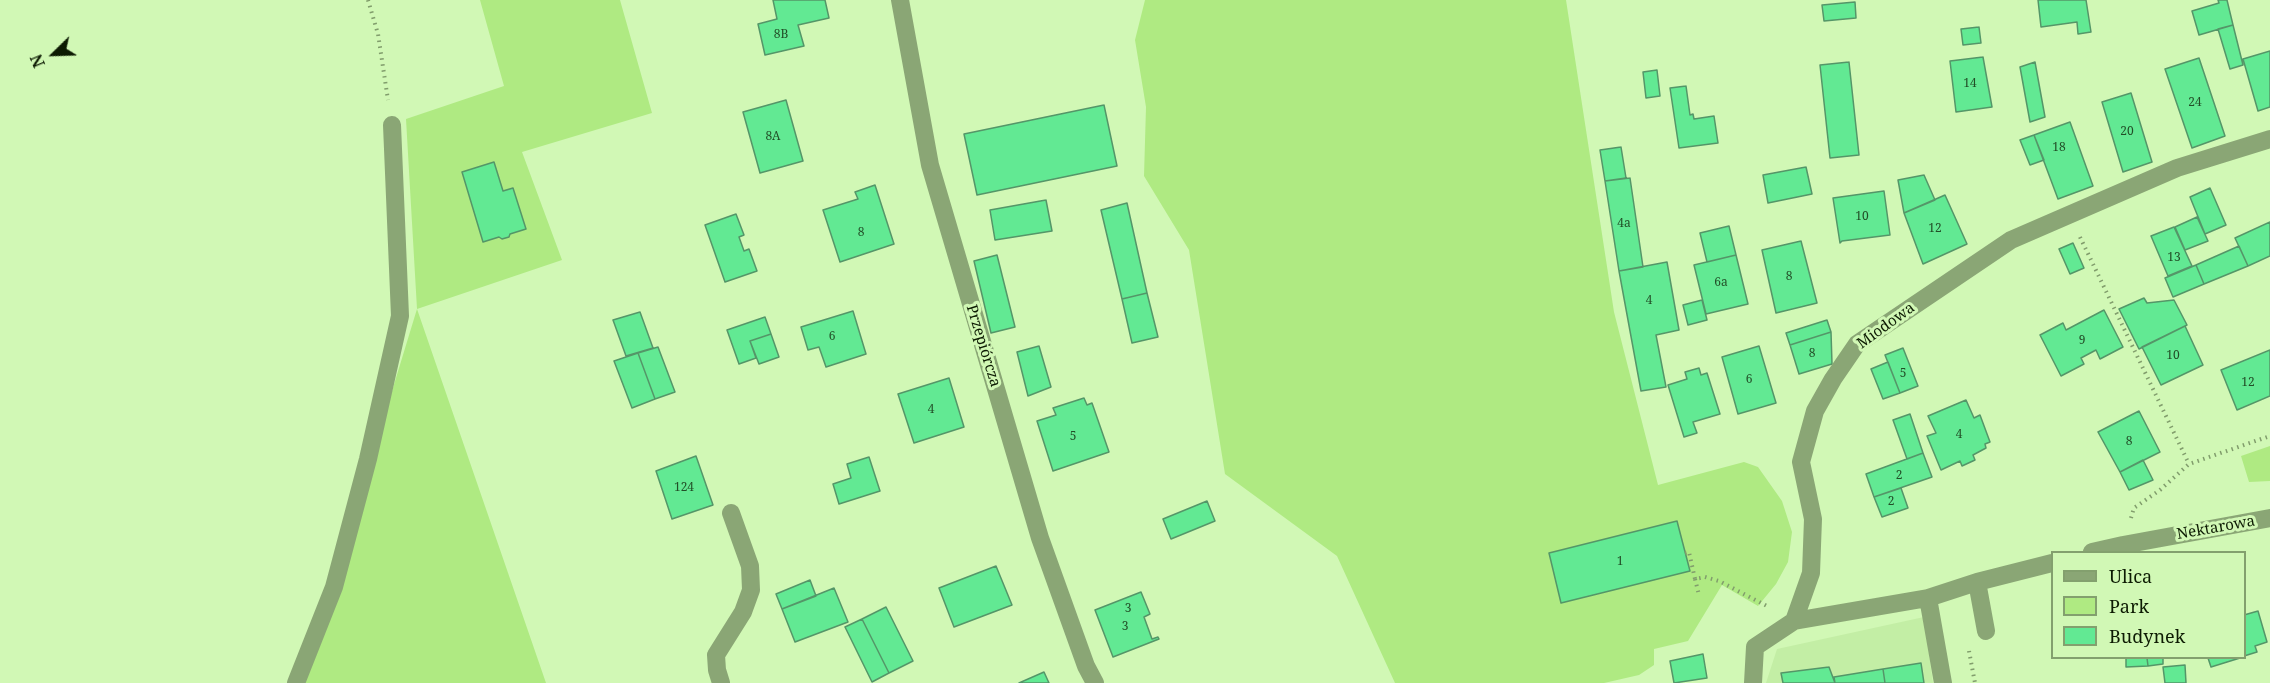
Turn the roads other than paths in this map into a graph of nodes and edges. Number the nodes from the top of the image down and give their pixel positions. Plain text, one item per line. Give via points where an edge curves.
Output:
1 (900, 0) edge
2 (392, 125) road end
3 (2270, 140) edge
4 (731, 513) dead end
5 (2270, 518) edge
6 (2096, 551) edge
7 (2051, 562) edge
8 (1977, 582) junction
9 (1928, 598) junction
10 (1794, 621) junction
11 (1986, 631) dead end
12 (296, 683) edge
13 (721, 683) edge
14 (1095, 683) edge
15 (1753, 683) edge
16 (1943, 683) edge

1 - 14 street, Przepiórcza via 930,165 1040,538
2 - 12 street via 400,316 334,586
3 - 10 street, Miodowa via 2177,168 2011,240 1857,344 1815,411 1801,462 1813,519 1812,573
4 - 13 street via 750,566 751,590 743,612 716,655
5 - 6 street, Nektarowa
7 - 8 street
8 - 9 street
8 - 11 street
9 - 10 street
9 - 16 street
10 - 15 street via 1755,647

